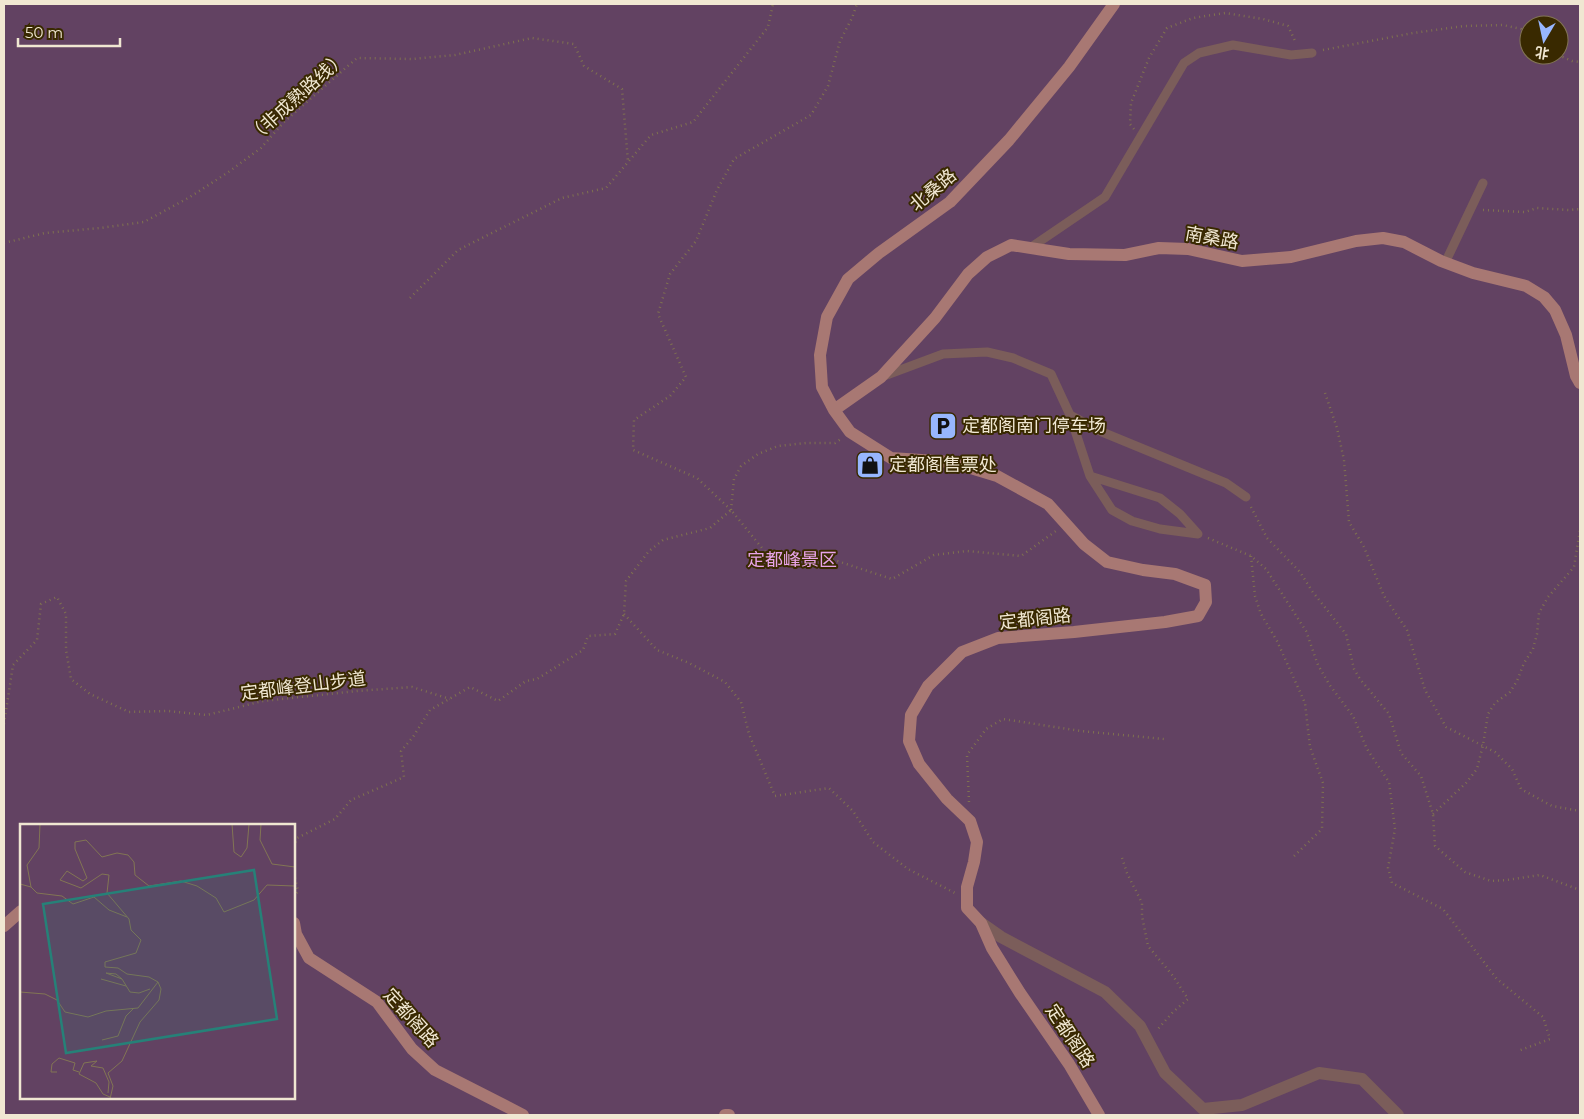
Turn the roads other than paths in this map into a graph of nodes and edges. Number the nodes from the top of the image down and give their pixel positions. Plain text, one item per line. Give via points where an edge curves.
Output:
1 (1114, 4) edge
2 (1312, 53) road end
3 (1484, 183) dead end
4 (1030, 248) junction
5 (1445, 263) junction
6 (881, 377) junction
7 (1580, 383) edge
8 (834, 410) junction
9 (1070, 415) junction
10 (1090, 476) junction
11 (1246, 497) road end
12 (20, 912) edge
13 (981, 923) junction
14 (4, 926) edge
15 (295, 928) edge
16 (523, 1115) edge
17 (1098, 1115) edge
18 (1398, 1115) edge

1 - 8 street, 北桑路 via 1069,67 1009,140 950,202 848,279 828,316 820,356 822,387
2 - 4 lane via 1291,54 1233,45 1199,53 1184,63 1105,197
3 - 5 lane
4 - 5 street, 南桑路 via 1069,254 1124,255 1159,248 1188,249 1242,261 1291,257 1356,241 1383,238 1404,242
4 - 6 street, 南桑路 via 1011,245 987,256
5 - 7 street, 南桑路 via 1526,286 1544,297 1559,318
6 - 8 street, 南桑路
6 - 9 lane via 943,354 987,352 1013,358 1051,374
8 - 13 street, 定都阁路 via 850,432 891,458 951,462 997,476 1048,504 1084,544 1107,562 1175,574 1205,585 1206,602 1198,616 998,638 962,652 928,686 911,715 908,741 919,764 970,821 977,842 967,886 967,908
9 - 10 lane
9 - 11 lane via 1102,432 1226,483
10 - 10 lane via 1160,498 1198,534 1132,521 1112,510
12 - 14 street
13 - 17 street, 定都阁路 via 992,948 1069,1064
13 - 18 street via 1000,937 1105,992 1140,1026 1165,1074 1203,1110 1242,1105 1319,1073 1362,1079
15 - 16 street, 定都阁路 via 309,958 377,1002 412,1049 435,1070

